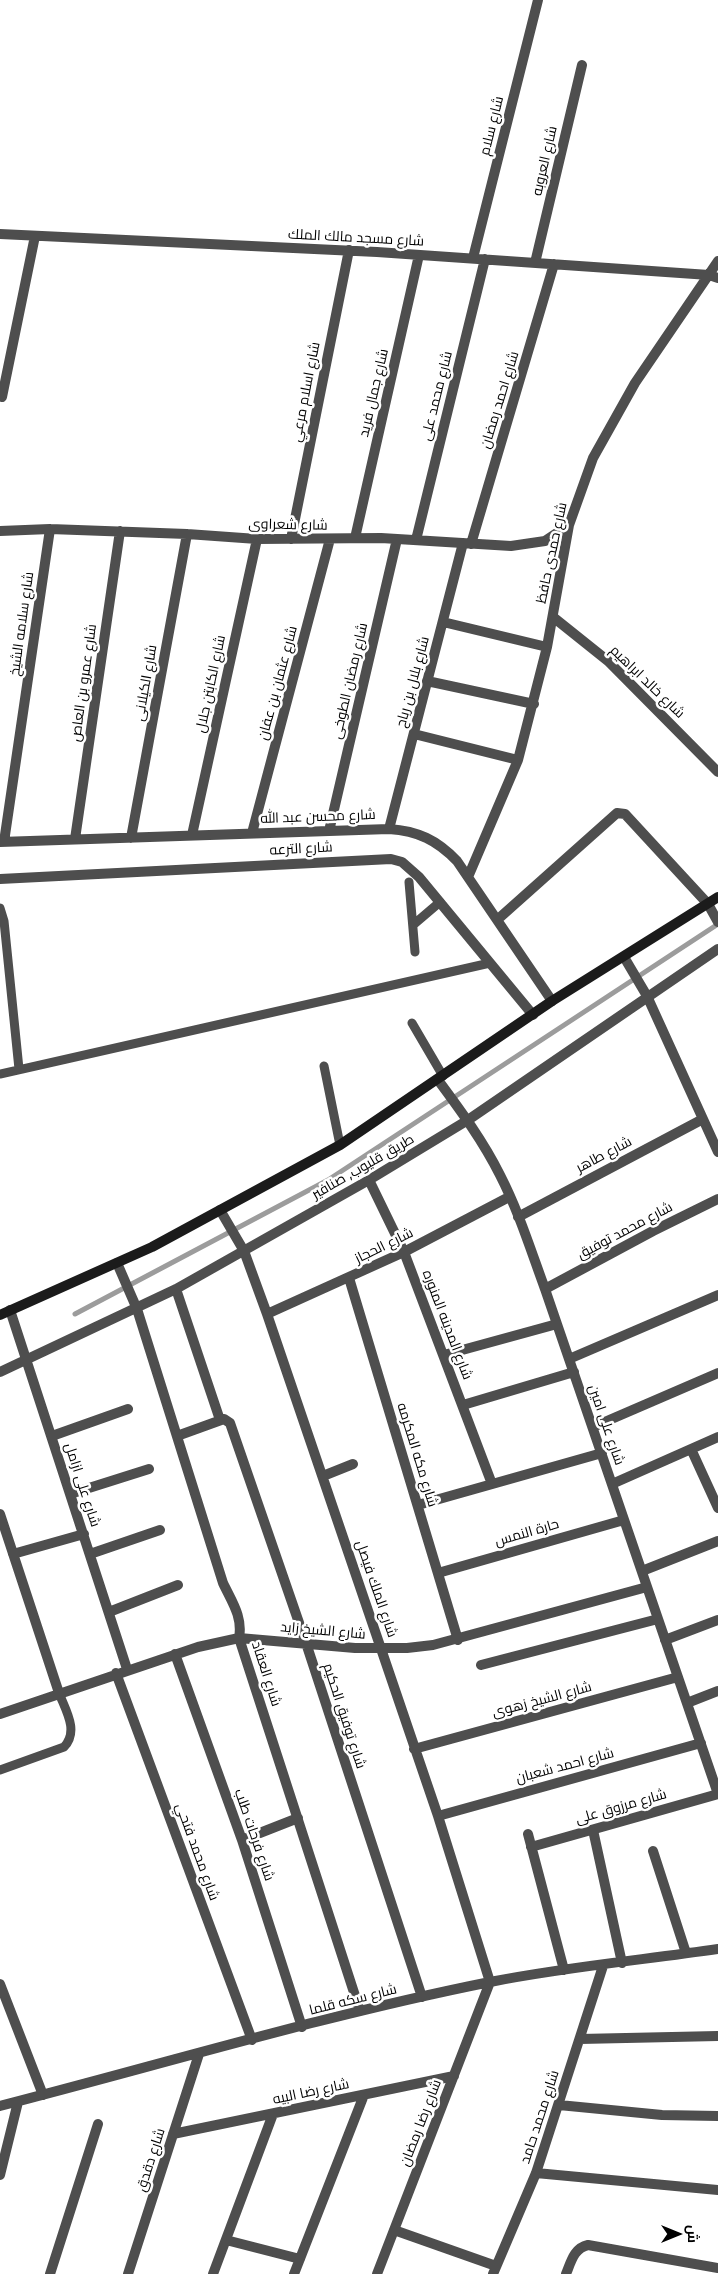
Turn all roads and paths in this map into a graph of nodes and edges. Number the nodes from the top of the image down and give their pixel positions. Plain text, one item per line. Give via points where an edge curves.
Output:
1 (538, 0) edge
2 (582, 65) dead end
3 (0, 234) edge
4 (35, 236) junction
5 (349, 250) junction
6 (419, 255) junction
7 (473, 258) junction
8 (485, 259) junction
9 (718, 260) edge
10 (535, 263) junction
11 (554, 264) junction
12 (714, 276) edge
13 (2, 397) dead end
14 (569, 525) junction
15 (50, 529) junction
16 (0, 531) edge
17 (120, 531) junction
18 (187, 534) junction
19 (356, 538) junction
20 (257, 539) junction
21 (291, 539) junction
22 (330, 539) junction
23 (397, 539) junction
24 (416, 540) junction
25 (467, 543) junction
26 (553, 617) junction
27 (443, 622) junction
28 (547, 647) junction
29 (427, 681) junction
30 (534, 704) junction
31 (414, 734) junction
32 (518, 760) junction
33 (718, 772) edge
34 (389, 828) junction
35 (329, 831) junction
36 (252, 833) junction
37 (192, 835) junction
38 (132, 838) junction
39 (75, 840) junction
40 (2, 842) edge
41 (468, 877) junction
42 (0, 878) edge
43 (408, 882) dead end
44 (718, 897) edge
45 (440, 902) junction
46 (708, 904) junction
47 (0, 908) edge
48 (497, 920) junction
49 (718, 922) edge
50 (413, 924) junction
51 (718, 948) edge
52 (415, 952) dead end
53 (624, 957) junction
54 (490, 962) junction
55 (647, 996) junction
56 (552, 1001) junction
57 (533, 1015) junction
58 (412, 1023) dead end
59 (324, 1066) dead end
60 (19, 1070) junction
61 (0, 1074) edge
62 (440, 1078) junction
63 (703, 1119) junction
64 (468, 1120) junction
65 (340, 1145) junction
66 (718, 1152) edge
67 (369, 1180) junction
68 (510, 1197) junction
69 (718, 1199) edge
70 (220, 1210) junction
71 (518, 1216) junction
72 (244, 1251) junction
73 (404, 1252) junction
74 (117, 1263) junction
75 (350, 1278) junction
76 (176, 1289) junction
77 (545, 1289) junction
78 (718, 1295) edge
79 (137, 1309) junction
80 (5, 1312) edge
81 (267, 1314) junction
82 (557, 1324) junction
83 (444, 1355) junction
84 (569, 1359) junction
85 (27, 1360) junction
86 (0, 1372) edge
87 (574, 1372) junction
88 (718, 1373) edge
89 (463, 1405) junction
90 (128, 1408) dead end
91 (222, 1420) junction
92 (593, 1427) junction
93 (52, 1436) junction
94 (177, 1436) junction
95 (718, 1437) edge
96 (690, 1449) junction
97 (602, 1454) junction
98 (353, 1464) dead end
99 (149, 1469) dead end
100 (323, 1476) junction
101 (492, 1484) junction
102 (612, 1484) junction
103 (70, 1494) junction
104 (418, 1504) junction
105 (718, 1508) edge
106 (0, 1514) edge
107 (624, 1520) junction
108 (160, 1530) dead end
109 (84, 1534) junction
110 (718, 1540) edge
111 (13, 1554) junction
112 (90, 1554) junction
113 (642, 1571) junction
114 (438, 1572) junction
115 (178, 1585) dead end
116 (647, 1587) junction
117 (109, 1612) junction
118 (658, 1619) junction
119 (718, 1620) edge
120 (239, 1638) junction
121 (458, 1640) junction
122 (665, 1640) junction
123 (306, 1643) junction
124 (382, 1648) junction
125 (175, 1654) junction
126 (481, 1665) dead end
127 (127, 1670) junction
128 (116, 1673) junction
129 (678, 1677) junction
130 (718, 1691) edge
131 (59, 1693) junction
132 (687, 1703) junction
133 (0, 1714) edge
134 (701, 1743) junction
135 (414, 1749) junction
136 (0, 1770) edge
137 (718, 1794) edge
138 (438, 1816) junction
139 (298, 1818) junction
140 (593, 1830) junction
141 (528, 1834) dead end
142 (242, 1840) junction
143 (531, 1847) junction
144 (653, 1851) dead end
145 (718, 1949) edge
146 (686, 1953) junction
147 (622, 1963) junction
148 (603, 1966) junction
149 (564, 1970) junction
150 (490, 1982) junction
151 (0, 1984) edge
152 (422, 1997) junction
153 (360, 2011) junction
154 (302, 2027) junction
155 (718, 2036) edge
156 (580, 2039) junction
157 (252, 2040) junction
158 (199, 2054) junction
159 (454, 2076) junction
160 (43, 2095) junction
161 (364, 2095) junction
162 (18, 2102) junction
163 (559, 2105) junction
164 (0, 2106) edge
165 (273, 2114) junction
166 (718, 2116) edge
167 (98, 2124) dead end
168 (173, 2134) junction
169 (536, 2173) junction
170 (0, 2175) edge
171 (718, 2190) edge
172 (394, 2230) junction
173 (226, 2240) junction
174 (300, 2259) junction
175 (718, 2268) edge
176 (495, 2270) edge
177 (50, 2274) edge
178 (128, 2274) edge
179 (213, 2274) edge
180 (294, 2274) edge
181 (377, 2274) edge
182 (566, 2274) edge

1 - 7 street, شارع سلام
2 - 10 street, شارع العروبه
3 - 4 street, شارع مسجد مالك الملك
4 - 5 street, شارع مسجد مالك الملك
4 - 13 street
5 - 6 street, شارع مسجد مالك الملك
5 - 21 street, شارع اسلام مرعي
6 - 7 street, شارع مسجد مالك الملك
6 - 19 street, شارع جمال فريد
7 - 8 street, شارع مسجد مالك الملك
8 - 10 street, شارع مسجد مالك الملك
8 - 24 street, شارع محمد على
9 - 12 street, شارع حمدى حافظ
10 - 11 street, شارع مسجد مالك الملك
11 - 12 street, شارع مسجد مالك الملك
11 - 25 street, شارع احمد رمضان
12 - 14 street, شارع حمدى حافظ via 635,384 608,429 593,458
14 - 25 street, شارع شعراوى via 545,541 529,544
14 - 26 street, شارع حمدى حافظ
15 - 16 street, شارع شعراوى
15 - 17 street, شارع شعراوى
15 - 40 street, شارع سلامه الشيخ
17 - 18 street, شارع شعراوى
17 - 39 street, شارع عمرو بن العاص
18 - 20 street, شارع شعراوى
18 - 38 street, شارع الكيلانى
19 - 22 street, شارع شعراوى
19 - 23 street, شارع شعراوى
20 - 21 street, شارع شعراوى
20 - 37 street, شارع الكابتن جلال
21 - 22 street, شارع شعراوى
22 - 36 street, شارع عثمان بن عفان
23 - 24 street, شارع شعراوى
23 - 35 street, شارع رمضان الطوخى
24 - 25 street, شارع شعراوى
25 - 27 street, شارع بلال بن رباح
26 - 28 street, شارع حمدى حافظ
26 - 33 street, شارع خالد ابراهيم via 625,677
27 - 28 street
27 - 29 street, شارع بلال بن رباح
28 - 30 street, شارع حمدى حافظ
29 - 30 street
29 - 31 street, شارع بلال بن رباح
30 - 32 street, شارع حمدى حافظ
31 - 32 street
31 - 34 street, شارع بلال بن رباح
32 - 41 street, شارع حمدى حافظ
34 - 35 street, شارع محسن عبد الله
34 - 41 street, شارع محسن عبد الله via 427,836 458,861
35 - 36 street, شارع محسن عبد الله
36 - 37 street, شارع محسن عبد الله
37 - 38 street, شارع محسن عبد الله
38 - 39 street, شارع محسن عبد الله
39 - 40 street, شارع محسن عبد الله
41 - 48 street, شارع محسن عبد الله
42 - 45 street, شارع الترعه via 391,859 412,868
43 - 50 lane
44 - 46 street
45 - 50 lane
45 - 54 street, شارع الترعه
46 - 48 street via 625,814 618,813
46 - 49 street
46 - 53 street
47 - 60 lane
48 - 56 street, شارع محسن عبد الله
50 - 52 lane
51 - 55 street, طريق قليوب, صنافير
53 - 55 street
53 - 56 street
54 - 57 street, شارع الترعه
54 - 60 lane
55 - 63 street
55 - 64 street, طريق قليوب, صنافير
56 - 57 street
57 - 62 street
58 - 62 lane
59 - 65 lane
60 - 61 lane
62 - 64 street, شارع على امين
62 - 65 street
63 - 66 street
63 - 71 street, شارع طاهر
64 - 67 street, طريق قليوب, صنافير
64 - 68 street, شارع على امين
65 - 70 street
67 - 72 street, طريق قليوب, صنافير
67 - 73 street, شارع المدينه المنوره
68 - 71 street, شارع على امين
68 - 73 street, شارع الحجاز
69 - 77 street, شارع محمد توفيق
70 - 72 street, شارع الملك فيصل
70 - 74 street
71 - 77 street, شارع على امين
72 - 76 street, طريق قليوب, صنافير
72 - 81 street, شارع الملك فيصل
73 - 75 street, شارع الحجاز
73 - 83 street, شارع المدينه المنوره
74 - 79 street, شارع العقاد
74 - 80 street
75 - 81 street, شارع الحجاز
75 - 104 street, شارع مكه المكرمه
76 - 79 street, طريق قليوب, صنافير
76 - 91 street, شارع توفيق الحكيم
77 - 82 street, شارع على امين
78 - 84 street
79 - 85 street, طريق قليوب, صنافير
79 - 94 street, شارع العقاد
80 - 85 street, شارع على ازامل
81 - 100 street, شارع الملك فيصل
82 - 83 street
82 - 84 street, شارع على امين
83 - 89 street, شارع المدينه المنوره
84 - 87 street, شارع على امين
85 - 86 street, طريق قليوب, صنافير
85 - 93 street, شارع على ازامل
87 - 89 street
87 - 92 street, شارع على امين
88 - 92 street
89 - 101 street, شارع المدينه المنوره
90 - 93 street
91 - 94 street
91 - 123 street, شارع توفيق الحكيم via 230,1423
92 - 97 street, شارع على امين
93 - 103 street, شارع على ازامل
94 - 120 street, شارع العقاد via 223,1583 241,1621
95 - 96 street
96 - 102 street
96 - 105 street
97 - 101 street
97 - 102 street, شارع على امين
98 - 100 street
99 - 103 street
100 - 124 street, شارع الملك فيصل
101 - 104 street
102 - 107 street, شارع على امين
103 - 109 street, شارع على ازامل
104 - 114 street, شارع مكه المكرمه
106 - 111 street
107 - 113 street, شارع على امين
107 - 114 street, حارة النمس
108 - 112 street
109 - 111 street
109 - 112 street, شارع على ازامل
110 - 113 street
111 - 131 street
112 - 117 street, شارع على ازامل
113 - 116 street, شارع على امين
114 - 121 street, شارع مكه المكرمه
115 - 117 street
116 - 118 street, شارع على امين
116 - 121 street, شارع الشيخ زايد
117 - 127 street, شارع على ازامل
118 - 122 street, شارع على امين
118 - 126 street
119 - 122 street
120 - 123 street, شارع الشيخ زايد
120 - 125 street, شارع الشيخ زايد
120 - 139 street, شارع العقاد
121 - 124 street, شارع الشيخ زايد via 407,1648
122 - 129 street, شارع على امين
123 - 124 street, شارع الشيخ زايد
123 - 152 street, شارع توفيق الحكيم
124 - 135 street, شارع الملك فيصل
125 - 127 street, شارع الشيخ زايد
125 - 142 street, شارع فرحات طلب
127 - 128 street, شارع الشيخ زايد
128 - 131 street, شارع الشيخ زايد
128 - 157 street, شارع محمد فتحي
129 - 132 street, شارع على امين
129 - 135 street, شارع الشيخ زهوى
130 - 132 street
131 - 133 street, شارع الشيخ زايد
131 - 136 lane via 71,1726 69,1742 64,1747
132 - 134 street, شارع على امين
134 - 137 street, شارع على امين
134 - 138 street, شارع احمد شعبان
135 - 138 street, شارع الملك فيصل
137 - 140 street, شارع مرزوق على
138 - 150 street, شارع الملك فيصل
139 - 142 street
139 - 153 street, شارع العقاد
140 - 143 street, شارع مرزوق على
140 - 147 street
141 - 143 street
142 - 154 street, شارع فرحات طلب
143 - 149 street
144 - 146 street
145 - 146 street, شارع سكه قلما
146 - 147 street, شارع سكه قلما
147 - 148 street, شارع سكه قلما
148 - 149 street, شارع سكه قلما
148 - 156 street, شارع محمد حامد
149 - 150 street, شارع سكه قلما
150 - 152 street, شارع سكه قلما
150 - 159 street, شارع رضا رمضان
151 - 160 street
152 - 153 street, شارع سكه قلما
153 - 154 street, شارع سكه قلما
154 - 157 street, شارع سكه قلما
155 - 156 street
156 - 163 street, شارع محمد حامد
157 - 158 street, شارع سكه قلما
158 - 160 street, شارع سكه قلما
158 - 168 street, شارع دقدق
159 - 161 street, شارع رضا البيه
159 - 172 street, شارع رضا رمضان
160 - 162 street, شارع سكه قلما
161 - 165 street, شارع رضا البيه
161 - 174 street
162 - 164 street, شارع سكه قلما
162 - 170 street
163 - 166 street via 654,2115
163 - 169 street, شارع محمد حامد
165 - 168 street, شارع رضا البيه
165 - 173 street
167 - 177 street
168 - 178 street, شارع دقدق
169 - 171 street
169 - 176 street, شارع محمد حامد
172 - 176 street
172 - 181 street, شارع رضا رمضان
173 - 174 street
173 - 179 street
174 - 180 street
175 - 182 street via 588,2245 575,2253

